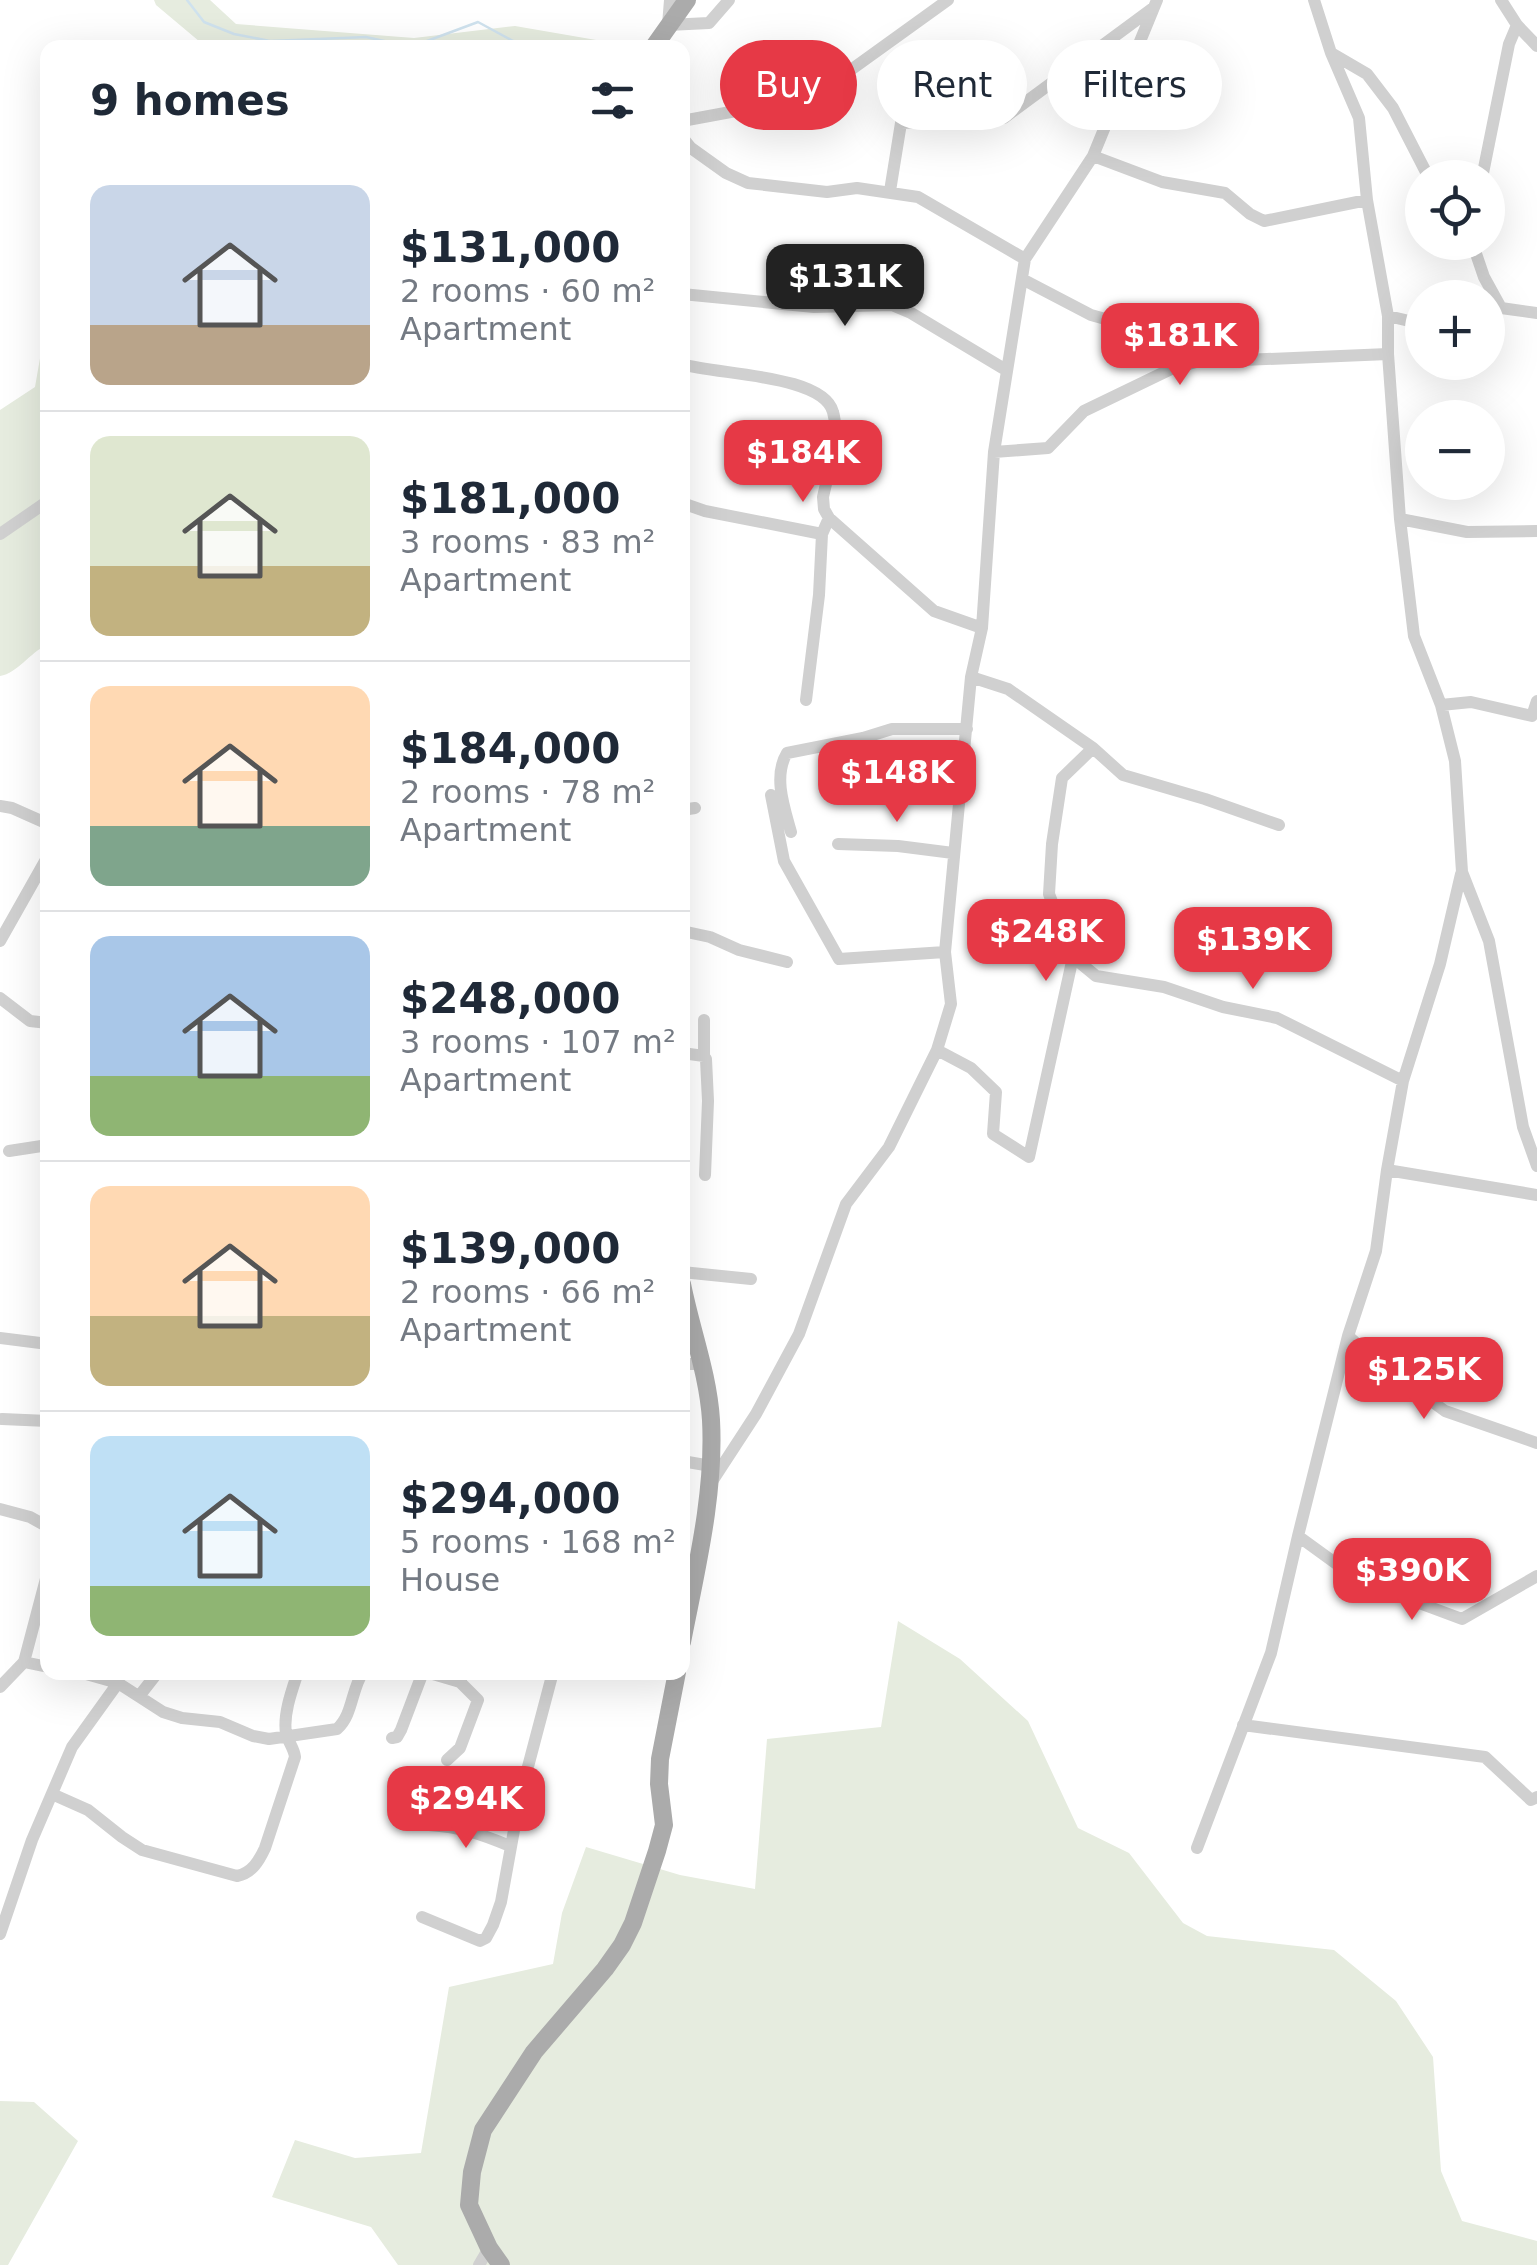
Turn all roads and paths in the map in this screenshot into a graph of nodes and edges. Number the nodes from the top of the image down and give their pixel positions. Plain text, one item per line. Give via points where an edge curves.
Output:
1 (670, 0) edge
2 (687, 0) edge
3 (728, 0) edge
4 (948, 0) edge
5 (1314, 0) edge
6 (1500, 0) edge
7 (1155, 4) edge
8 (668, 24) junction
9 (1517, 25) junction
10 (1534, 38) edge
11 (658, 40) edge
12 (1331, 53) junction
13 (690, 119) edge
14 (690, 148) edge
15 (1094, 156) junction
16 (1420, 160) edge
17 (1485, 160) edge
18 (890, 192) junction
19 (1367, 200) junction
20 (1025, 260) junction
21 (1024, 280) junction
22 (690, 295) edge
23 (1505, 311) edge
24 (1537, 313) edge
25 (1388, 316) junction
26 (1405, 320) edge
27 (1388, 354) junction
28 (690, 365) edge
29 (1171, 369) junction
30 (1006, 370) junction
31 (994, 452) junction
32 (40, 506) edge
33 (690, 506) edge
34 (829, 518) junction
35 (1400, 519) junction
36 (1537, 532) edge
37 (0, 534) edge
38 (822, 534) junction
39 (982, 628) junction
40 (971, 676) junction
41 (806, 700) dead end
42 (1537, 701) edge
43 (1441, 705) junction
44 (966, 729) junction
45 (1093, 748) junction
46 (771, 795) dead end
47 (0, 806) edge
48 (40, 820) edge
49 (1279, 825) dead end
50 (791, 832) dead end
51 (838, 844) dead end
52 (953, 853) junction
53 (40, 870) edge
54 (1462, 872) junction
55 (690, 933) edge
56 (0, 941) edge
57 (944, 952) junction
58 (1074, 957) junction
59 (787, 962) dead end
60 (0, 998) edge
61 (704, 1020) dead end
62 (40, 1023) edge
63 (937, 1050) junction
64 (690, 1054) edge
65 (704, 1056) junction
66 (1404, 1081) junction
67 (1537, 1121) edge
68 (1523, 1127) junction
69 (40, 1146) edge
70 (9, 1151) dead end
71 (1537, 1166) edge
72 (1387, 1170) junction
73 (705, 1174) dead end
74 (1537, 1195) edge
75 (690, 1273) edge
76 (750, 1279) dead end
77 (690, 1319) edge
78 (1348, 1336) junction
79 (0, 1338) edge
80 (40, 1343) edge
81 (690, 1364) edge
82 (702, 1364) junction
83 (2, 1419) edge
84 (40, 1421) edge
85 (1537, 1443) edge
86 (690, 1465) edge
87 (710, 1475) junction
88 (0, 1509) edge
89 (40, 1523) edge
90 (1298, 1536) junction
91 (1537, 1576) edge
92 (690, 1594) edge
93 (40, 1601) edge
94 (24, 1662) junction
95 (40, 1665) edge
96 (110, 1680) edge
97 (152, 1680) edge
98 (296, 1680) edge
99 (358, 1680) edge
100 (421, 1680) edge
101 (464, 1680) edge
102 (552, 1680) edge
103 (675, 1680) edge
104 (118, 1682) junction
105 (0, 1687) edge
106 (140, 1695) junction
107 (1244, 1724) junction
108 (286, 1735) junction
109 (392, 1738) dead end
110 (447, 1760) dead end
111 (52, 1794) junction
112 (1537, 1797) edge
113 (429, 1825) dead end
114 (510, 1846) junction
115 (1197, 1848) dead end
116 (422, 1916) dead end
117 (0, 1934) edge
118 (490, 2248) junction
119 (479, 2265) edge
120 (501, 2265) edge

1 - 8 street
2 - 8 main road
3 - 8 street via 709,23
4 - 13 street via 842,77
5 - 12 street
6 - 9 street
7 - 15 street
7 - 18 street via 1004,118 901,122
8 - 11 main road
9 - 10 street
9 - 17 street
12 - 16 street via 1367,74 1394,108
12 - 19 street via 1359,118
14 - 18 street via 748,183
15 - 19 street via 1162,182 1225,193 1264,221
15 - 20 street
18 - 20 street via 918,197
19 - 25 street
20 - 21 street
21 - 29 street via 1091,315 1127,325
21 - 30 street
22 - 30 street via 814,307 892,305
23 - 24 street
25 - 26 street
25 - 27 street
27 - 29 street via 1196,362
27 - 35 street
28 - 34 street via 802,386 824,397 835,430 824,497
29 - 31 street via 1084,411 1048,448
30 - 31 street
31 - 39 street
32 - 37 street
33 - 38 street
34 - 38 street
34 - 39 street via 934,611
35 - 36 street via 1467,532
35 - 43 street via 1414,636
38 - 41 street
39 - 40 street
40 - 44 street
40 - 45 street via 1008,688
42 - 43 street via 1532,716 1471,702
43 - 54 street via 1456,761
44 - 50 street via 892,729 787,753 780,774
44 - 52 street
45 - 49 street via 1123,775
45 - 58 street via 1062,778 1052,844 1049,894
46 - 57 street via 784,862 839,959
47 - 48 street
51 - 52 street
52 - 57 street
53 - 56 street
54 - 66 street
54 - 68 street via 1489,941
55 - 59 street
57 - 63 street via 951,1004
58 - 63 street via 1028,1158 993,1134 996,1092
58 - 66 street via 1096,976 1277,1018
60 - 62 street
61 - 65 street
63 - 87 street via 888,1147 846,1204 799,1334 756,1414
64 - 65 street
65 - 73 street
66 - 72 street
67 - 68 street
68 - 71 street
69 - 70 street
72 - 74 street
72 - 78 street via 1376,1252
75 - 76 street
77 - 82 main road
78 - 85 street via 1446,1411
78 - 90 street
79 - 80 street
81 - 82 street
82 - 87 main road
83 - 84 street
86 - 87 street
87 - 92 main road
88 - 89 street
90 - 91 street via 1360,1581 1462,1619
90 - 107 street via 1271,1653
93 - 94 street
94 - 95 street
94 - 105 street
96 - 104 street
97 - 106 street
98 - 108 street
99 - 108 street via 337,1729
100 - 109 street
101 - 110 street via 478,1700 460,1748
102 - 114 street
103 - 118 main road via 660,1760 664,1826 633,1922 483,2130 469,2206
104 - 106 street
104 - 111 street via 72,1747
106 - 108 street via 182,1718 269,1739
107 - 112 street via 1484,1757 1531,1800
107 - 115 street
108 - 111 street via 294,1750 292,1768 265,1848 246,1874 142,1850 88,1810
111 - 117 street
113 - 114 street via 473,1831
114 - 116 street via 501,1902 486,1938
118 - 119 street
118 - 120 main road

